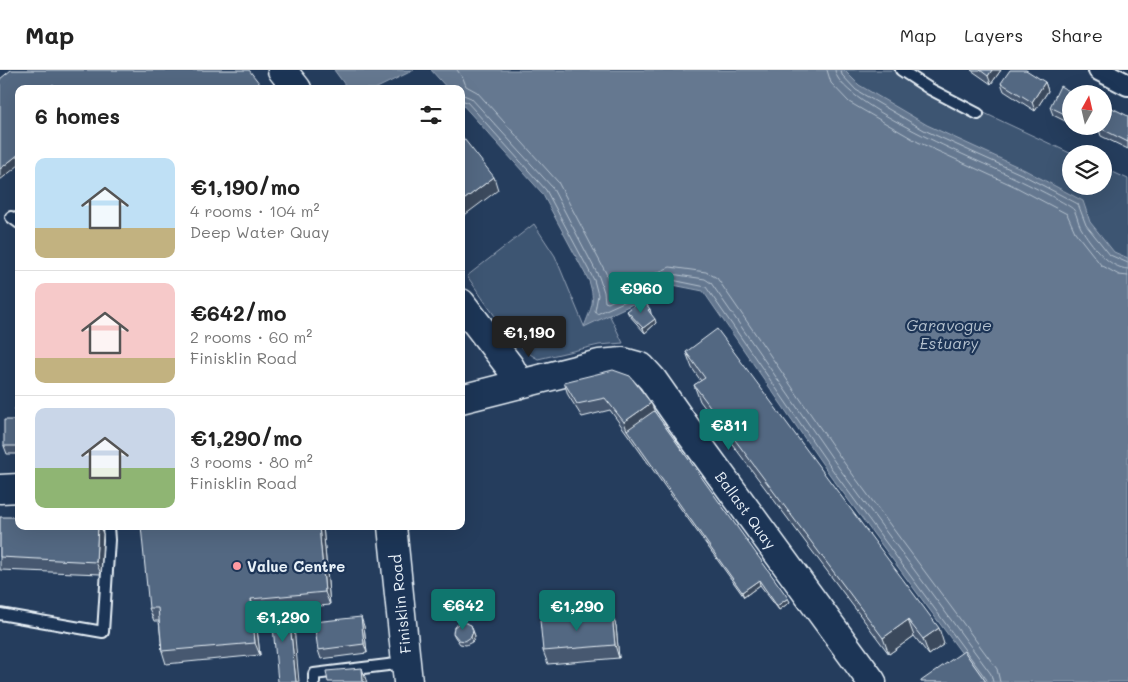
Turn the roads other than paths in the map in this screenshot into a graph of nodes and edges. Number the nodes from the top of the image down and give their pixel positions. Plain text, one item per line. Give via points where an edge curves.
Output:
1 (282, 70) edge
2 (901, 70) edge
3 (1099, 70) edge
4 (293, 85) edge
5 (1128, 85) edge
6 (978, 114) dead end
7 (465, 308) edge
8 (519, 384) junction
9 (465, 398) edge
10 (15, 488) edge
11 (0, 489) edge
12 (108, 530) edge
13 (392, 530) edge
14 (0, 614) edge
15 (407, 672) edge
16 (314, 682) edge
17 (872, 682) edge

1 - 4 street
2 - 6 lane
3 - 5 street
7 - 8 street via 510,367
8 - 9 street, Ballast Quay
8 - 17 street, Ballast Quay via 600,364 623,362 641,367
10 - 11 street
12 - 14 lane via 102,632
13 - 15 street, Finisklin Road
15 - 16 lane via 314,674

